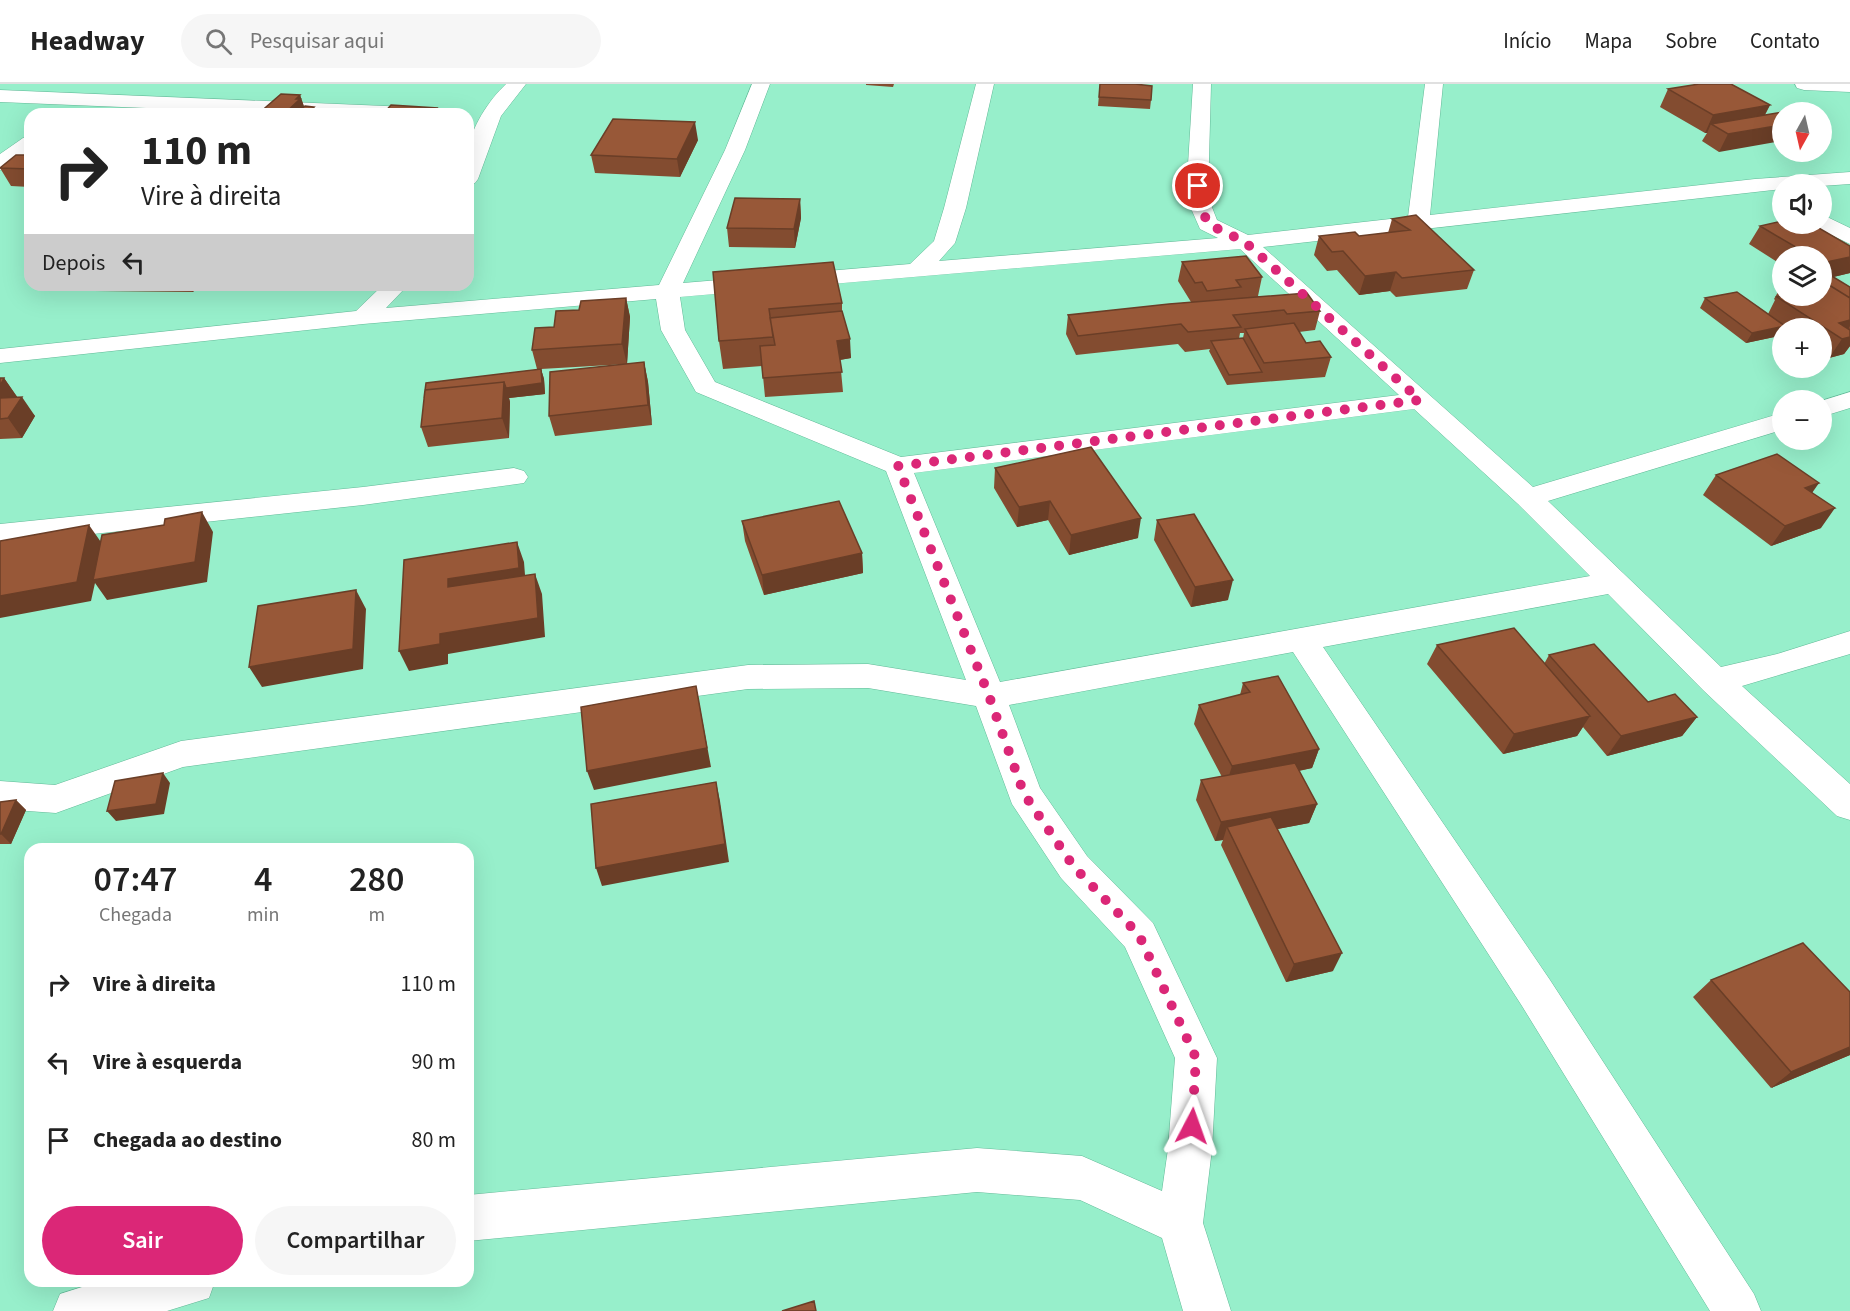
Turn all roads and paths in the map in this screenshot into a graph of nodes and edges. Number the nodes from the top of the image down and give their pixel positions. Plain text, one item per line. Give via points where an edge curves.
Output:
1 (112, 84) edge
2 (517, 84) edge
3 (761, 84) edge
4 (986, 84) edge
5 (1202, 84) edge
6 (1434, 84) edge
7 (1804, 84) edge
8 (1850, 86) edge
9 (0, 96) edge
10 (88, 99) junction
11 (75, 108) edge
12 (295, 108) edge
13 (474, 116) edge
14 (490, 117) junction
15 (24, 146) edge
16 (474, 162) edge
17 (0, 164) edge
18 (1850, 177) edge
19 (1755, 185) junction
20 (1772, 194) edge
21 (1418, 223) junction
22 (1832, 227) edge
23 (1850, 237) edge
24 (1245, 242) junction
25 (918, 269) junction
26 (390, 291) edge
27 (667, 292) junction
28 (363, 317) junction
29 (0, 356) edge
30 (1420, 400) junction
31 (1850, 400) edge
32 (1832, 406) edge
33 (1772, 424) edge
34 (898, 466) junction
35 (514, 477) dead end
36 (1528, 498) junction
37 (0, 534) edge
38 (1615, 582) junction
39 (1301, 639) junction
40 (1850, 642) edge
41 (1715, 681) junction
42 (989, 696) junction
43 (0, 795) edge
44 (1850, 806) edge
45 (474, 1217) edge
46 (1180, 1223) junction
47 (169, 1287) edge
48 (77, 1311) edge
49 (1207, 1311) edge
50 (1737, 1311) edge

1 - 10 street
2 - 14 street via 502,97
3 - 27 street via 735,150
4 - 25 street via 944,243
5 - 24 street via 1197,197 1208,224
6 - 21 street
7 - 8 street
9 - 10 street
10 - 11 street
10 - 12 street
13 - 14 street
14 - 16 street
15 - 17 street
18 - 19 street
19 - 20 street
19 - 21 street
21 - 24 street
22 - 23 street
24 - 25 street
24 - 30 street
25 - 27 street
26 - 28 street
27 - 28 street
27 - 34 street via 673,330 705,387
28 - 29 street
30 - 34 street
30 - 36 street
31 - 32 street
33 - 36 street
34 - 42 street
35 - 37 street
36 - 38 street
38 - 39 street
38 - 41 street
39 - 42 street
39 - 50 street via 1536,993
40 - 41 street
41 - 44 street
42 - 43 street via 868,676 748,678 181,754 56,799
42 - 46 street via 1024,794 1074,867 1139,935 1196,1058 1191,1149
45 - 46 street via 977,1170 1082,1178
46 - 49 street
47 - 48 street

